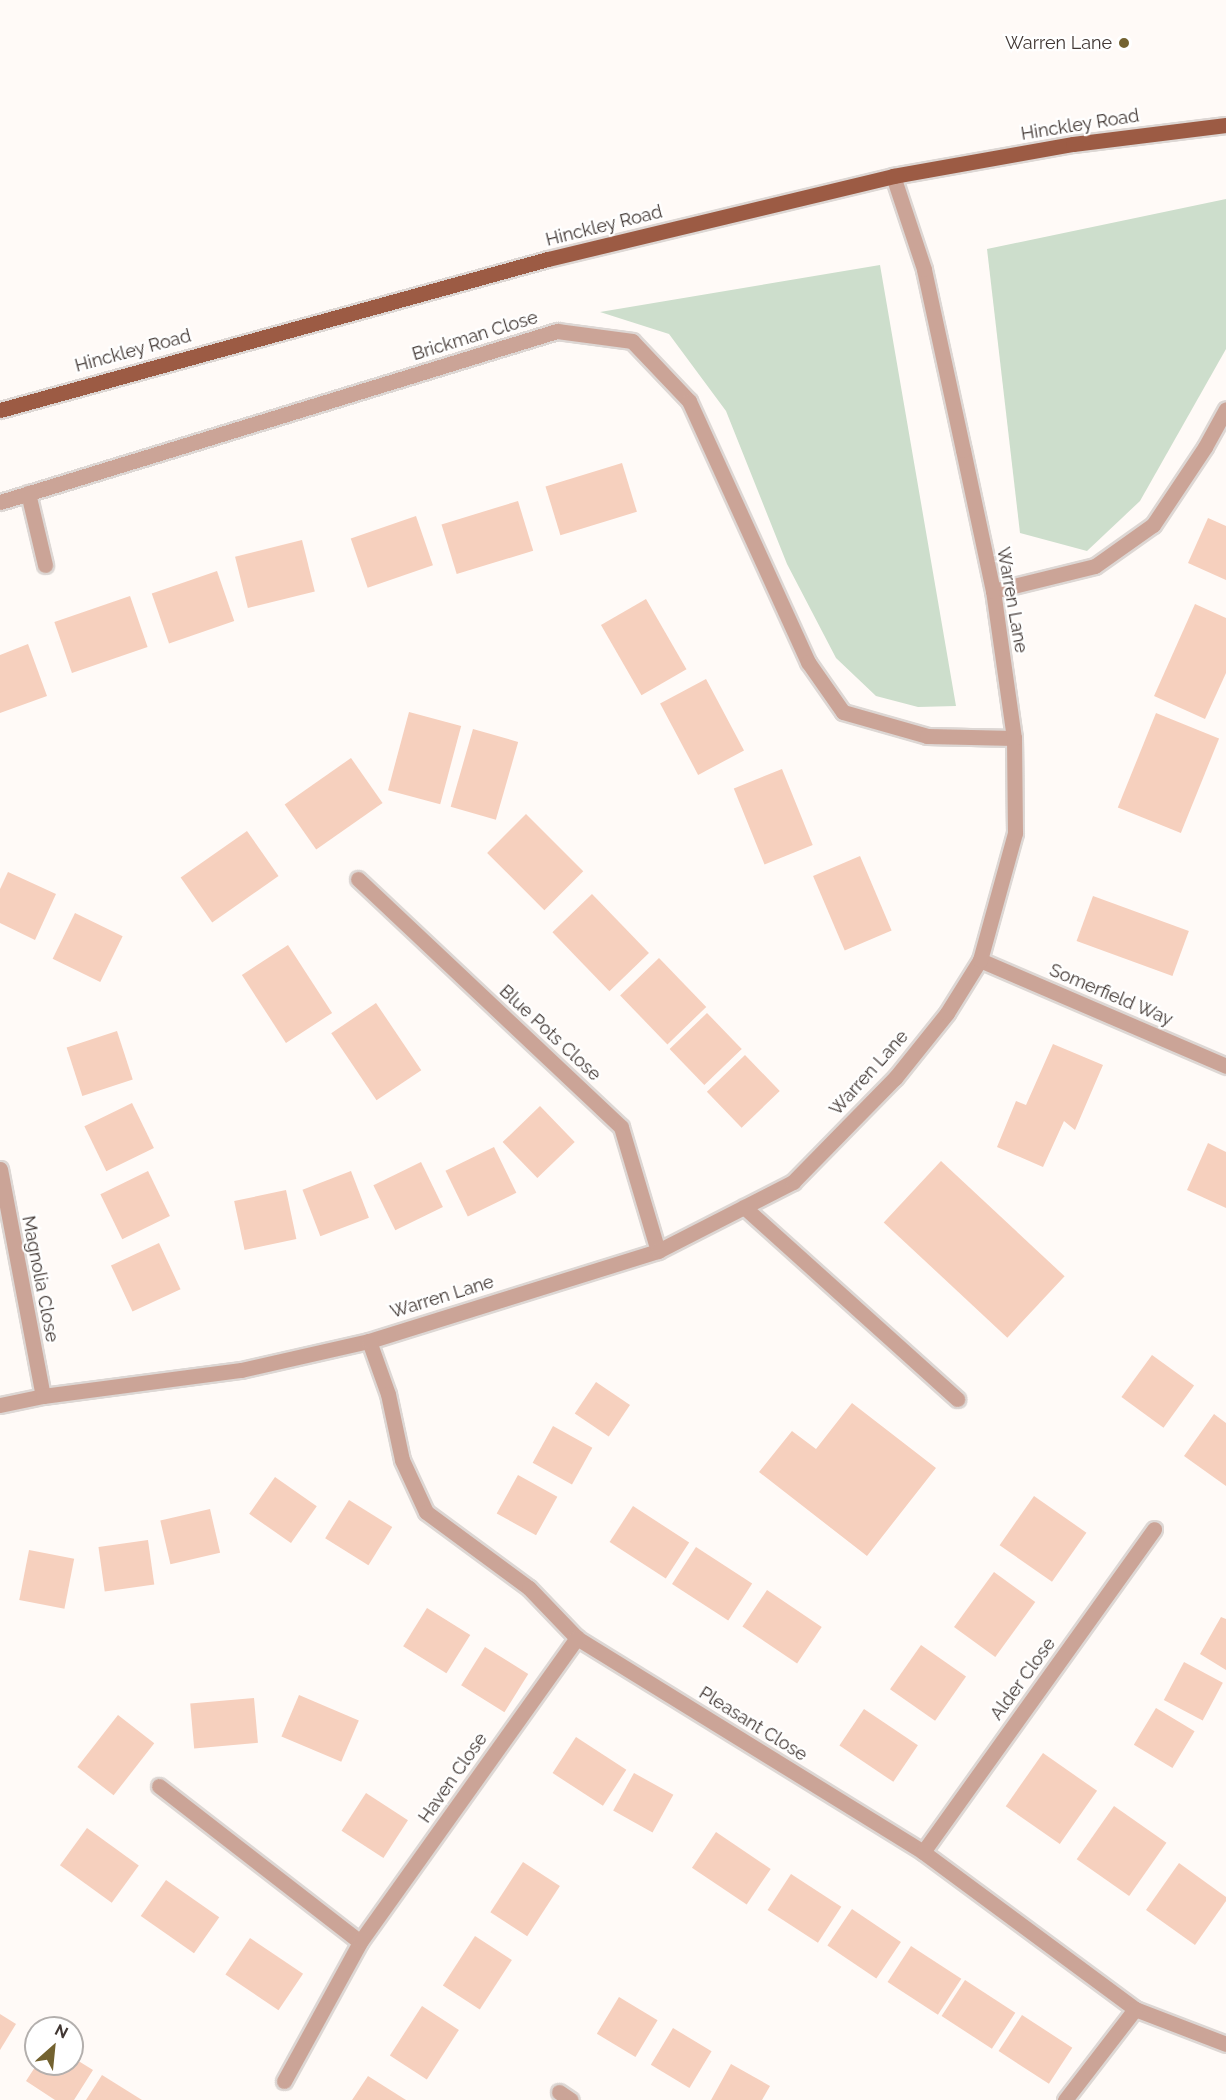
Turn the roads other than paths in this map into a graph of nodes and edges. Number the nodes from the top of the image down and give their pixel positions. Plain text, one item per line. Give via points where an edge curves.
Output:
1 (1226, 124) edge
2 (892, 176) junction
3 (1226, 409) edge
4 (0, 410) edge
5 (28, 494) junction
6 (0, 502) edge
7 (45, 566) dead end
8 (993, 591) junction
9 (1014, 738) junction
10 (357, 879) dead end
11 (980, 960) junction
12 (1226, 1066) edge
13 (0, 1169) edge
14 (744, 1206) junction
15 (658, 1251) junction
16 (369, 1341) junction
17 (43, 1396) junction
18 (957, 1399) dead end
19 (0, 1405) edge
20 (1154, 1529) dead end
21 (577, 1638) junction
22 (159, 1786) dead end
23 (923, 1852) junction
24 (360, 1942) junction
25 (1135, 2009) junction
26 (1226, 2044) edge
27 (284, 2081) dead end
28 (1065, 2100) edge

1 - 2 main road, Hinckley Road via 1073,144
2 - 4 main road, Hinckley Road via 548,259
2 - 8 street, Warren Lane via 924,269
3 - 8 street via 1153,525 1095,566
5 - 6 street, Brickman Close
5 - 7 street
5 - 9 street, Brickman Close via 557,331 632,341 689,401 808,662 843,712 927,736
8 - 9 street, Warren Lane
9 - 11 street, Warren Lane via 1015,833
10 - 15 street, Blue Pots Close via 621,1127
11 - 12 street, Somerfield Way
11 - 14 street, Warren Lane via 947,1013 895,1078 793,1182
13 - 17 street, Magnolia Close
14 - 15 street, Warren Lane
14 - 18 street
15 - 16 street, Warren Lane
16 - 17 street, Warren Lane via 241,1370
16 - 21 street, Pleasant Close via 388,1394 402,1460 426,1512 529,1588
17 - 19 street, Warren Lane
20 - 23 street, Alder Close
21 - 23 street, Pleasant Close
21 - 24 street, Haven Close
22 - 24 street
23 - 25 street, Pleasant Close
24 - 27 street, Haven Close
25 - 26 street, Pleasant Close
25 - 28 street

